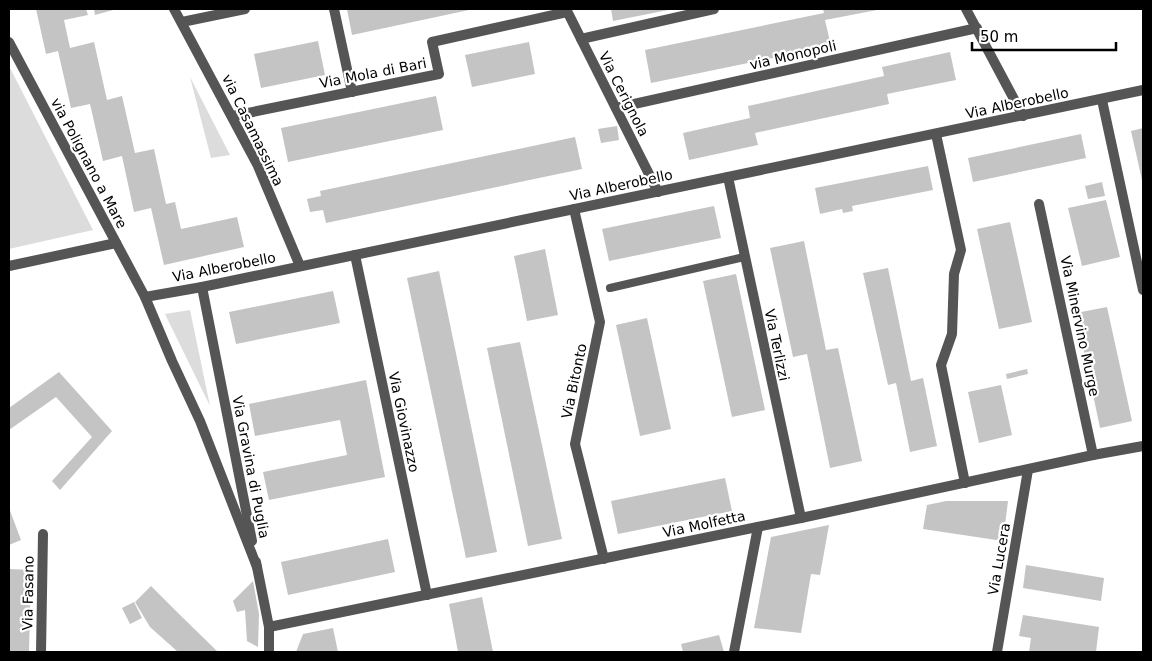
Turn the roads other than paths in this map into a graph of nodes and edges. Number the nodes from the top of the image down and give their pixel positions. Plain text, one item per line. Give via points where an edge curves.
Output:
1 (174, 9) edge
2 (245, 9) edge
3 (334, 9) edge
4 (714, 9) edge
5 (966, 9) edge
6 (567, 10) edge
7 (182, 22) junction
8 (976, 28) junction
9 (581, 39) junction
10 (9, 42) edge
11 (1143, 90) edge
12 (352, 92) junction
13 (1102, 100) junction
14 (616, 108) junction
15 (232, 116) junction
16 (1023, 116) junction
17 (936, 134) junction
18 (728, 177) junction
19 (658, 192) junction
20 (1039, 204) dead end
21 (574, 209) junction
22 (116, 243) junction
23 (355, 255) junction
24 (744, 257) junction
25 (9, 266) edge
26 (300, 266) junction
27 (202, 287) junction
28 (610, 288) dead end
29 (1143, 290) edge
30 (145, 297) junction
31 (1143, 446) edge
32 (1093, 455) junction
33 (1028, 470) junction
34 (965, 484) junction
35 (801, 518) junction
36 (758, 527) junction
37 (43, 534) dead end
38 (604, 559) junction
39 (257, 568) junction
40 (428, 595) junction
41 (269, 627) junction
42 (41, 652) edge
43 (269, 652) edge
44 (734, 652) edge
45 (997, 652) edge

1 - 7 street, via Casamassima
2 - 7 street
3 - 12 street
4 - 9 street
5 - 8 street
6 - 9 street, Via Cerignola
6 - 12 street, Via Mola di Bari via 432,42 439,74
7 - 15 street, via Casamassima
8 - 14 street, via Monopoli
8 - 16 street
9 - 14 street, Via Cerignola
10 - 22 street, via Polignano a Mare
11 - 13 street, Via Alberobello
12 - 15 street, Via Mola di Bari
13 - 16 street, Via Alberobello
13 - 29 street
14 - 19 street, Via Cerignola
15 - 26 street, via Casamassima via 258,166
16 - 17 street, Via Alberobello
17 - 18 street, Via Alberobello
17 - 34 street via 961,250 954,274 952,334 941,365
18 - 19 street, Via Alberobello
18 - 24 street, Via Terlizzi
19 - 21 street, Via Alberobello
20 - 32 street, Via Minervino Murge
21 - 23 street, Via Alberobello
21 - 38 street, Via Bitonto via 600,322 575,444
22 - 25 street
22 - 30 street, via Polignano a Mare
23 - 26 street, Via Alberobello
23 - 40 street, Via Giovinazzo
24 - 28 lane
24 - 35 street, Via Terlizzi
26 - 27 street, Via Alberobello
27 - 30 street, Via Alberobello
27 - 39 street, Via Gravina di Puglia
30 - 39 street, via Polignano a Mare via 200,421
31 - 32 street, Via Molfetta
32 - 33 street, Via Molfetta
33 - 34 street, Via Molfetta
33 - 45 street, Via Lucera
34 - 35 street, Via Molfetta
35 - 36 street, Via Molfetta
36 - 38 street, Via Molfetta
36 - 44 street
37 - 42 street, Via Fasano
38 - 40 street, Via Molfetta
39 - 41 street, Via Gravina di Puglia
40 - 41 street, Via Molfetta
41 - 43 street, Via Gravina di Puglia

